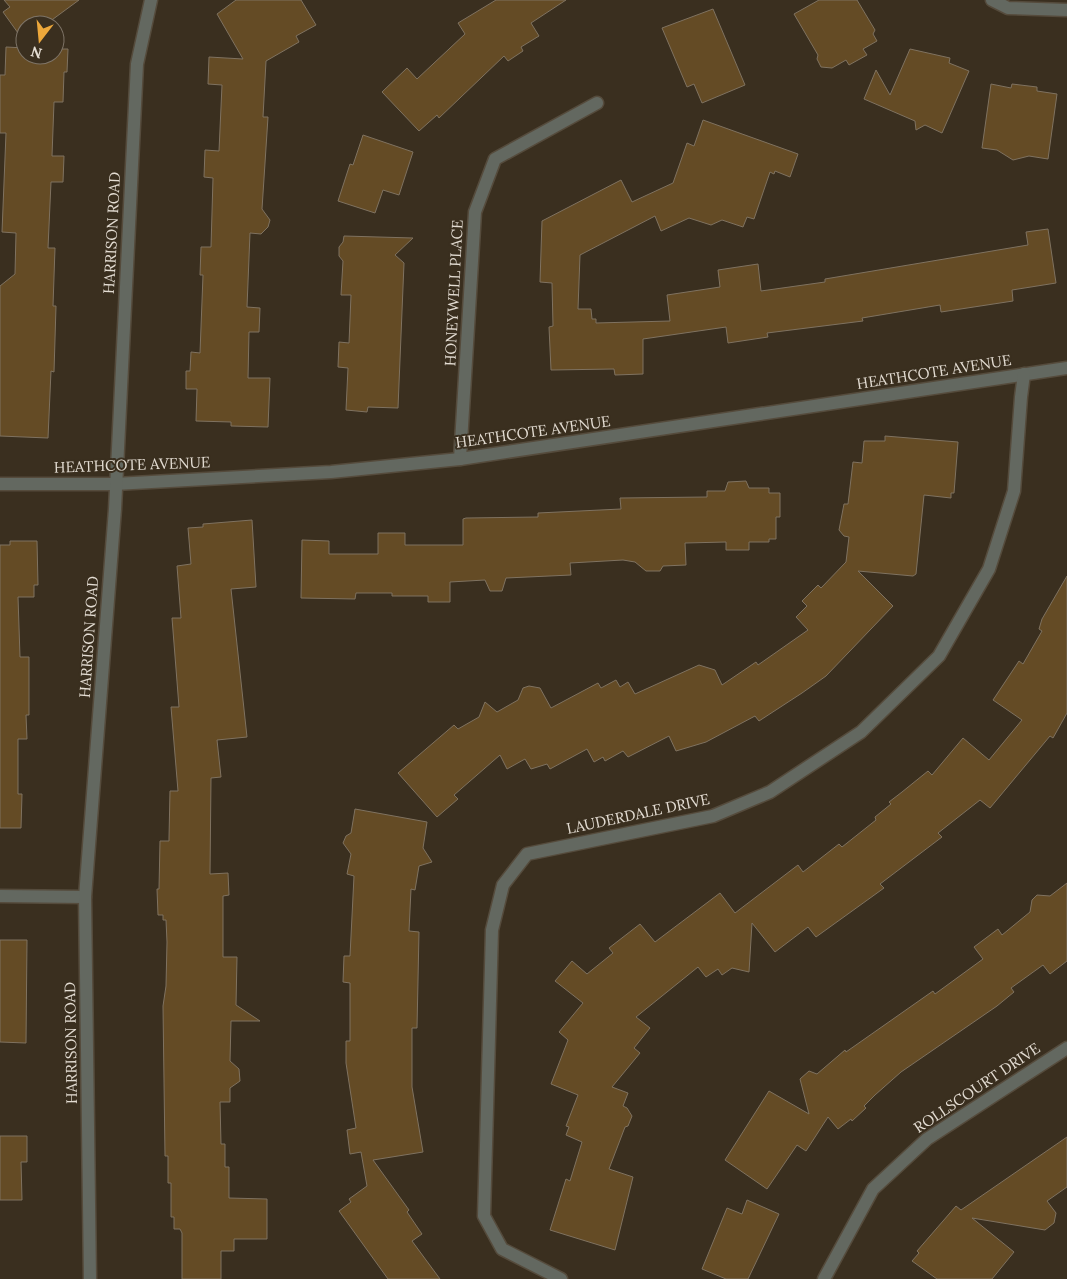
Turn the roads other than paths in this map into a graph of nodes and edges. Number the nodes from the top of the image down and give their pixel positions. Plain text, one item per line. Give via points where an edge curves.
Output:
1 (151, 0) edge
2 (992, 0) edge
3 (1067, 10) edge
4 (597, 103) dead end
5 (1067, 368) edge
6 (1024, 374) junction
7 (460, 459) junction
8 (0, 484) edge
9 (115, 484) junction
10 (0, 896) edge
11 (85, 897) junction
12 (1067, 1048) edge
13 (90, 1279) edge
14 (561, 1279) edge
15 (824, 1279) edge

1 - 9 street, HARRISON ROAD via 137,64
2 - 3 street via 1008,8
4 - 7 street, HONEYWELL PLACE via 495,159 475,212
5 - 6 street, HEATHCOTE AVENUE
6 - 7 street, HEATHCOTE AVENUE
6 - 14 street, LAUDERDALE DRIVE via 1014,491 989,570 939,656 925,670 861,732 770,792 713,816 527,854 502,885 492,930 484,1216 502,1249
7 - 9 street, HEATHCOTE AVENUE via 331,472
8 - 9 street, HEATHCOTE AVENUE
9 - 11 street, HARRISON ROAD
10 - 11 street
11 - 13 street, HARRISON ROAD
12 - 15 street, ROLLSCOURT DRIVE via 927,1139 873,1189

